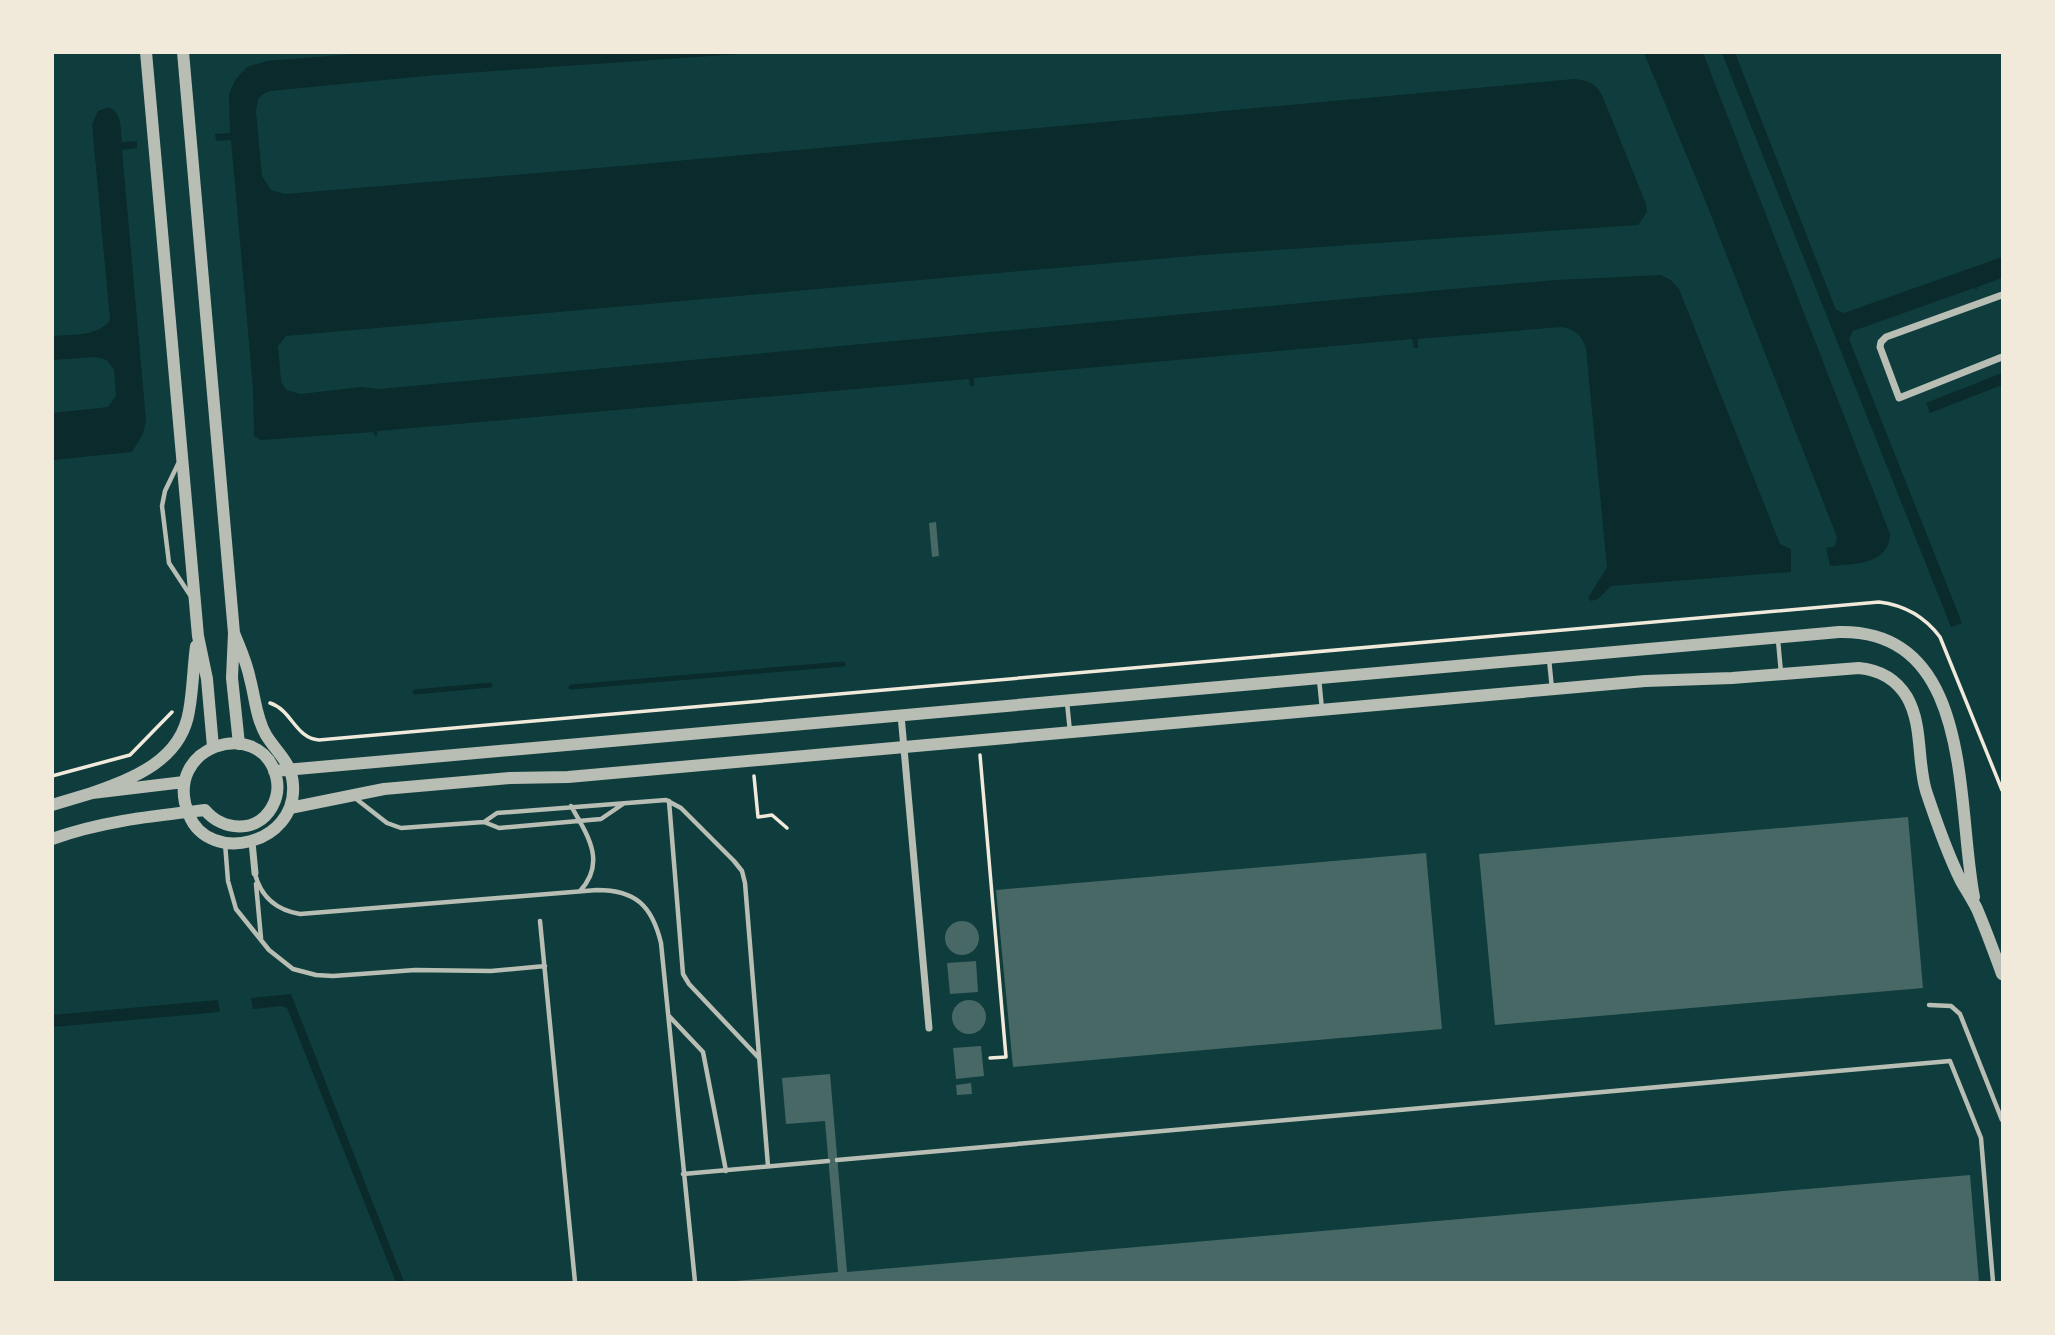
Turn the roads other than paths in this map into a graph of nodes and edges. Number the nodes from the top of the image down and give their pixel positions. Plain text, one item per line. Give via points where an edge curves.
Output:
1 (146, 52) edge
2 (183, 52) edge
3 (2003, 295) edge
4 (2003, 357) edge
5 (182, 457) junction
6 (195, 601) junction
7 (234, 633) junction
8 (198, 636) junction
9 (1778, 638) junction
10 (1549, 658) junction
11 (1782, 674) junction
12 (1319, 678) junction
13 (1552, 690) junction
14 (1067, 701) junction
15 (1322, 710) junction
16 (901, 715) junction
17 (1070, 733) junction
18 (239, 744) junction
19 (213, 747) junction
20 (904, 748) junction
21 (290, 769) junction
22 (274, 771) junction
23 (184, 782) junction
24 (92, 793) junction
25 (351, 795) junction
26 (669, 801) junction
27 (626, 802) junction
28 (52, 804) edge
29 (571, 806) junction
30 (290, 808) junction
31 (188, 812) junction
32 (580, 821) junction
33 (484, 822) junction
34 (52, 839) edge
35 (225, 842) junction
36 (252, 842) junction
37 (255, 873) junction
38 (579, 891) junction
39 (1976, 907) junction
40 (540, 921) dead end
41 (264, 945) junction
42 (545, 966) junction
43 (2003, 974) edge
44 (1929, 1005) dead end
45 (668, 1014) junction
46 (929, 1028) dead end
47 (759, 1058) junction
48 (2003, 1120) edge
49 (837, 1160) dead end
50 (828, 1161) dead end
51 (768, 1166) junction
52 (726, 1171) junction
53 (683, 1174) junction
54 (575, 1283) edge
55 (695, 1283) edge
56 (1993, 1283) edge

1 - 5 street
2 - 7 street
3 - 4 street via 1886,337 1880,347 1899,398
5 - 6 street
5 - 6 lane via 162,506 169,563
6 - 8 street
7 - 18 street
7 - 21 street via 261,724
8 - 19 street
8 - 24 street via 190,709 175,743 157,764
9 - 10 street
9 - 11 lane
9 - 39 street via 1868,634 1898,645 1924,669 1939,695 1958,762
10 - 12 street
10 - 13 lane
11 - 13 street
11 - 39 street via 1859,668 1882,674 1899,686 1915,720 1931,804
12 - 14 street
12 - 15 lane
13 - 15 street
14 - 16 street
14 - 17 lane
15 - 17 street
16 - 20 street
16 - 21 street
17 - 20 street
18 - 19 street
18 - 22 street via 261,753
19 - 23 street via 197,757
20 - 25 street via 462,782
20 - 46 street
21 - 22 street
21 - 30 street
22 - 31 street via 278,786 275,802 258,822 228,826 205,810
23 - 24 street
23 - 31 street
24 - 28 street
25 - 30 street
25 - 33 lane via 387,823 401,828
26 - 27 lane
26 - 47 lane via 682,974
26 - 47 lane via 681,807 744,877
27 - 29 lane
27 - 32 lane via 601,819
29 - 32 lane
29 - 33 lane via 498,813
30 - 36 street via 275,830
31 - 34 street via 113,822
31 - 35 street via 196,827
32 - 33 lane via 499,828
32 - 38 lane via 592,844 594,861 590,877
35 - 36 street
35 - 41 lane via 234,904
36 - 37 street
37 - 38 lane via 274,905 309,915
37 - 41 lane
38 - 45 lane via 621,892 645,907 661,943
39 - 43 street
40 - 42 lane
41 - 42 lane via 286,965 316,975
42 - 54 lane
44 - 48 lane via 1948,1005 1960,1014
45 - 52 lane via 703,1052
45 - 53 lane
47 - 51 lane
49 - 56 lane via 1950,1061 1980,1138
50 - 51 lane
51 - 52 lane
52 - 53 lane
53 - 55 lane

